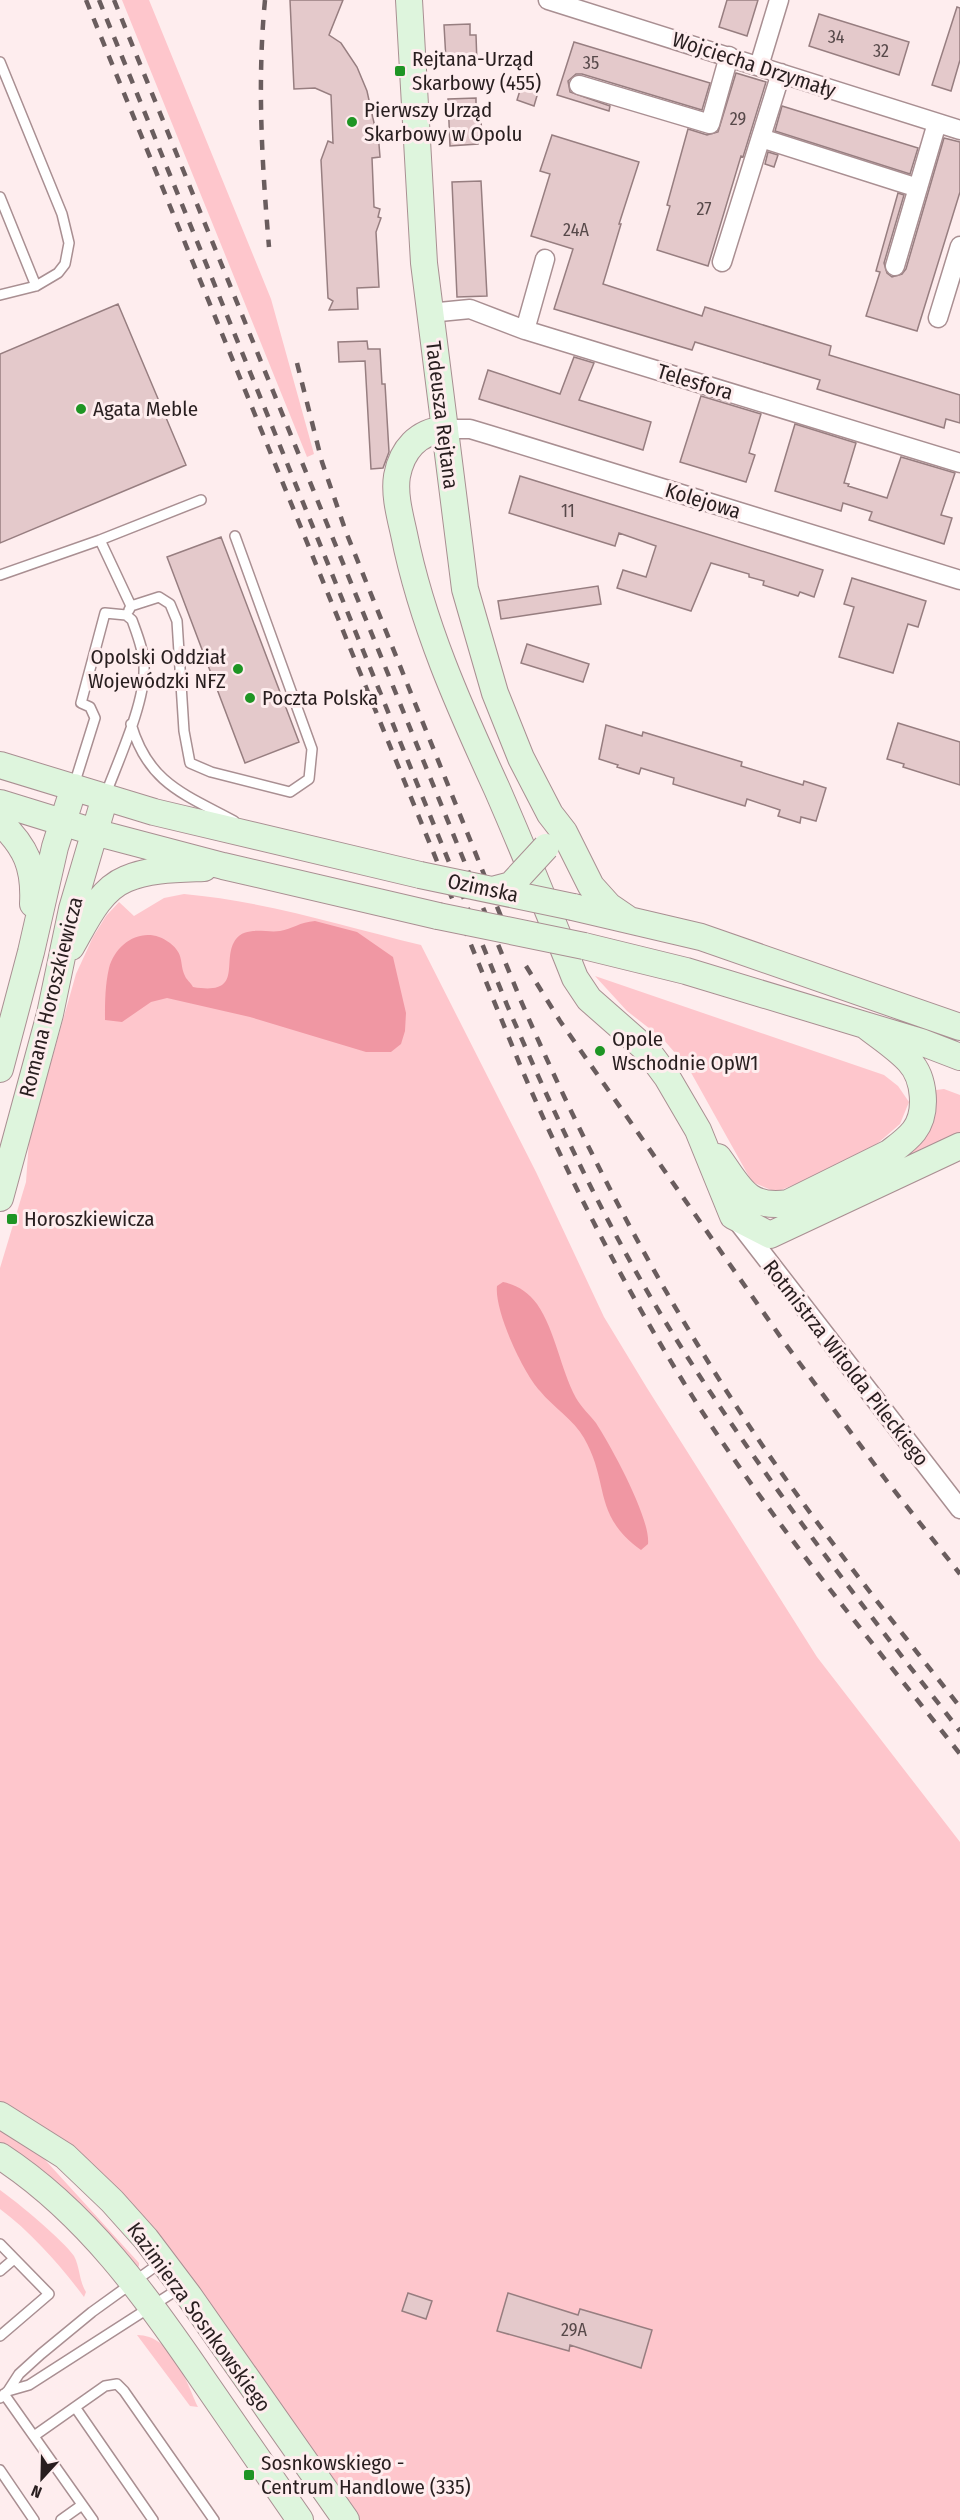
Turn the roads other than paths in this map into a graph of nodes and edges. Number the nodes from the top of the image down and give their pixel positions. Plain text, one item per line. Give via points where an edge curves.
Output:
1 (409, 0) edge
2 (548, 0) edge
3 (779, 0) edge
4 (729, 56) junction
5 (0, 63) edge
6 (759, 66) junction
7 (781, 73) junction
8 (579, 85) dead end
9 (937, 123) junction
10 (960, 130) edge
11 (761, 138) junction
12 (918, 189) junction
13 (0, 197) edge
14 (960, 246) edge
15 (546, 259) dead end
16 (722, 262) dead end
17 (895, 266) dead end
18 (36, 286) junction
19 (0, 295) edge
20 (429, 313) junction
21 (938, 318) dead end
22 (525, 330) junction
23 (444, 429) junction
24 (960, 463) edge
25 (201, 500) dead end
26 (235, 536) dead end
27 (100, 540) junction
28 (0, 574) edge
29 (960, 580) edge
30 (129, 611) junction
31 (131, 724) junction
32 (0, 765) edge
33 (74, 788) junction
34 (105, 797) junction
35 (0, 803) edge
36 (550, 814) junction
37 (0, 822) edge
38 (63, 822) junction
39 (94, 832) junction
40 (271, 841) junction
41 (223, 866) junction
42 (492, 890) junction
43 (628, 919) junction
44 (31, 952) junction
45 (62, 963) junction
46 (866, 1026) junction
47 (960, 1027) edge
48 (960, 1057) edge
49 (0, 1069) edge
50 (960, 1146) edge
51 (0, 1198) edge
52 (743, 1208) junction
53 (770, 1235) junction
54 (784, 1282) junction
55 (960, 1509) edge
56 (0, 2115) edge
57 (0, 2156) edge
58 (0, 2244) edge
59 (14, 2259) junction
60 (163, 2261) junction
61 (0, 2271) edge
62 (133, 2283) junction
63 (182, 2286) junction
64 (152, 2307) junction
65 (0, 2336) edge
66 (4, 2394) edge
67 (75, 2407) junction
68 (34, 2436) junction
69 (0, 2470) edge
70 (82, 2505) junction
71 (34, 2520) edge
72 (61, 2520) edge
73 (93, 2520) edge
74 (153, 2520) edge
75 (214, 2520) edge
76 (300, 2520) edge
77 (346, 2520) edge

1 - 20 street, Tadeusza Rejtana
2 - 4 street, Wojciecha Drzymały
3 - 6 street
4 - 6 street, Wojciecha Drzymały
4 - 8 street via 710,124
5 - 18 lane via 68,232 65,264 49,280
6 - 7 street, Wojciecha Drzymały
7 - 9 street, Wojciecha Drzymały
7 - 11 street
9 - 10 street, Wojciecha Drzymały
9 - 12 street
11 - 12 street
11 - 16 street
12 - 17 street
13 - 18 lane
14 - 21 street
15 - 22 street
18 - 19 lane
20 - 22 street, Telesfora via 470,309
20 - 23 street, Tadeusza Rejtana
22 - 24 street, Telesfora
23 - 29 street, Kolejowa via 470,429
23 - 36 street, Tadeusza Rejtana via 465,589 480,647 508,728
23 - 52 street via 430,430 416,438 397,478 407,551 427,626 575,978 589,999 647,1050 678,1094
25 - 27 lane
26 - 30 lane via 312,749 309,779 290,792 190,763 173,610 159,597
27 - 28 lane
27 - 30 lane
30 - 31 lane via 144,666
30 - 33 lane via 105,613 81,703 90,707 94,718
31 - 34 lane
31 - 40 lane via 139,749 165,782
32 - 33 street, Ozimska
33 - 34 street, Ozimska
33 - 38 street, Romana Horoszkiewicza
34 - 39 street, Romana Horoszkiewicza
34 - 40 street, Ozimska
35 - 38 street, Ozimska
36 - 42 street, bridge via 546,847 511,885
36 - 43 street, Tadeusza Rejtana via 564,832 591,886
37 - 44 street via 21,846 30,865 34,886
38 - 39 street, Ozimska
38 - 44 street, Romana Horoszkiewicza
39 - 41 street, Ozimska
39 - 45 street, Romana Horoszkiewicza via 72,909
40 - 42 street, Ozimska, bridge
41 - 45 street via 125,879 91,912
41 - 46 street, Ozimska, bridge via 686,971
42 - 43 street, Ozimska, bridge
43 - 47 street, Ozimska via 702,936
44 - 49 street, Romana Horoszkiewicza
45 - 51 street, Romana Horoszkiewicza
46 - 48 street, Ozimska
46 - 52 street via 911,1063 920,1078 922,1108 915,1130 889,1153 788,1203
50 - 53 street
52 - 53 street
52 - 54 street, Rotmistrza Witolda Pileckiego
53 - 54 street
54 - 55 street, Rotmistrza Witolda Pileckiego
56 - 60 street, Kazimierza Sosnkowskiego via 64,2156 112,2201
57 - 62 street, Kazimierza Sosnkowskiego via 71,2213
58 - 59 lane
59 - 61 lane
59 - 65 lane via 49,2294
60 - 62 lane
60 - 63 street, Kazimierza Sosnkowskiego
62 - 64 street, Kazimierza Sosnkowskiego
62 - 66 lane via 41,2354
63 - 64 lane
63 - 77 street, Kazimierza Sosnkowskiego
64 - 66 lane via 29,2385
64 - 76 street, Kazimierza Sosnkowskiego
66 - 68 lane
67 - 68 lane
67 - 74 lane
67 - 75 lane via 105,2386 117,2384
68 - 70 lane
69 - 71 lane
70 - 72 lane
70 - 73 lane

